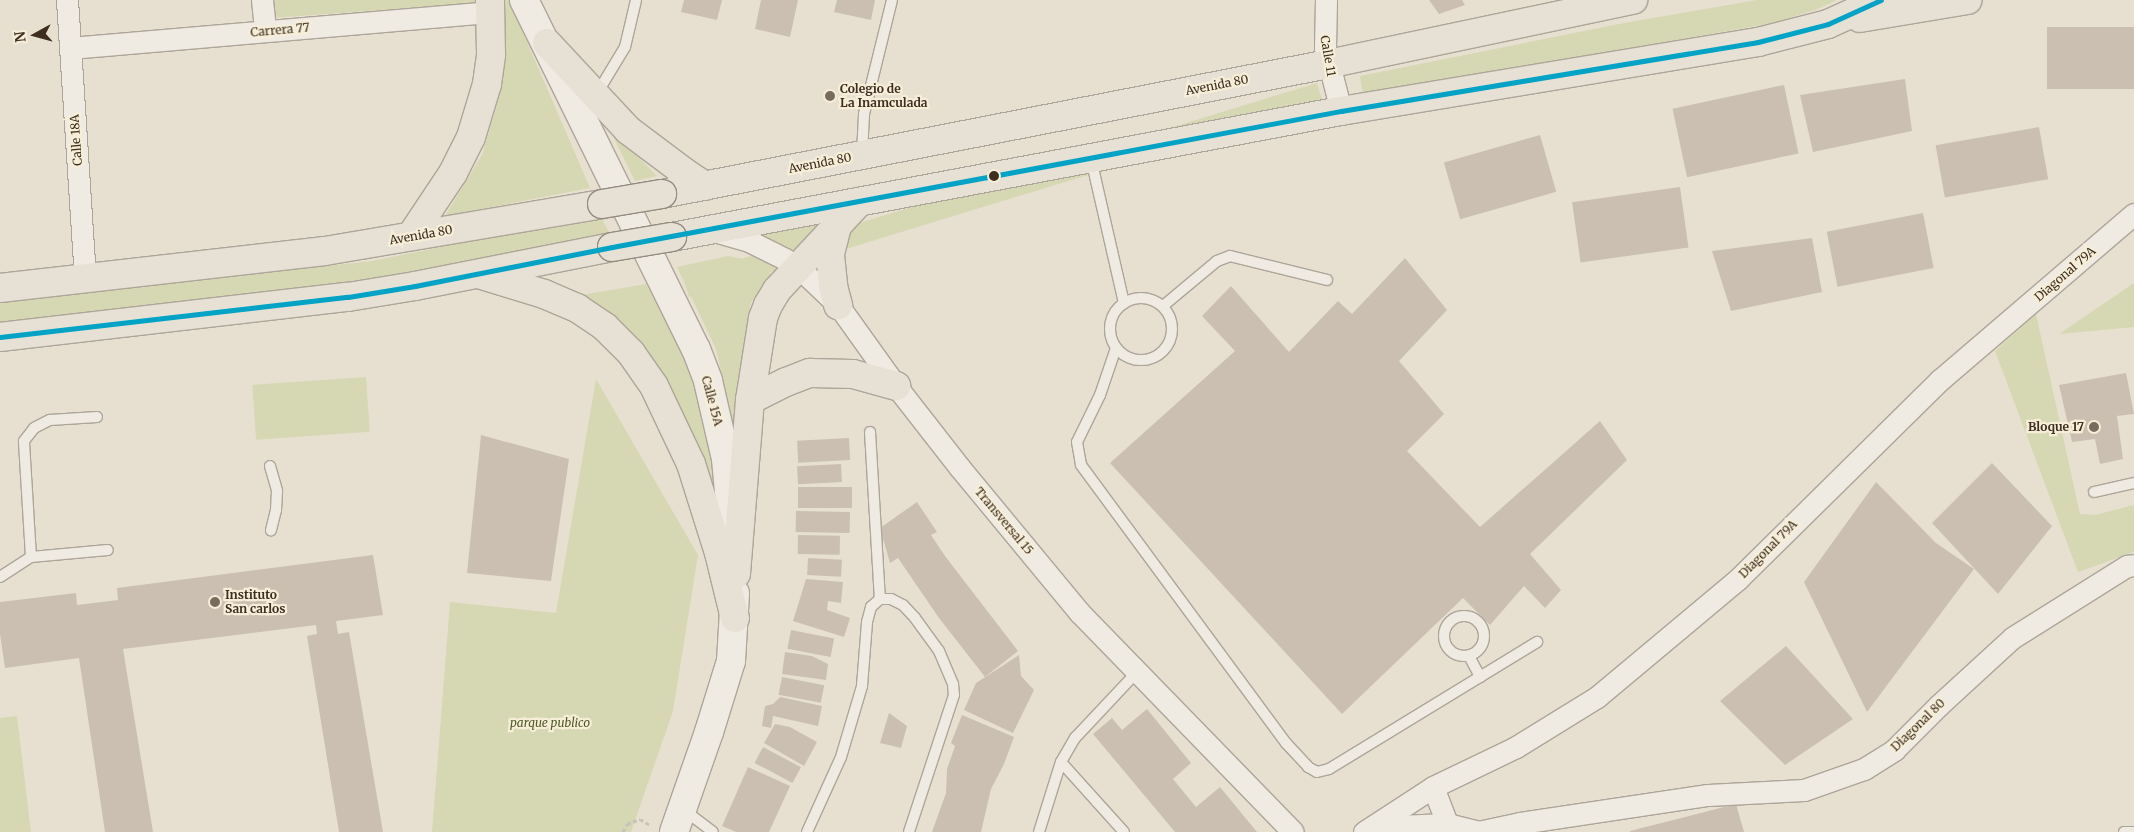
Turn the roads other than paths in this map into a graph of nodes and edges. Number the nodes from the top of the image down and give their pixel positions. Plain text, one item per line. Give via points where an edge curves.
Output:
1 (67, 0) edge
2 (262, 0) edge
3 (524, 0) edge
4 (636, 0) edge
5 (892, 0) edge
6 (1326, 0) edge
7 (1633, 0) edge
8 (1881, 0) edge
9 (1968, 0) edge
10 (491, 6) edge
11 (1828, 24) junction
12 (265, 31) junction
13 (547, 43) junction
14 (70, 48) junction
15 (1328, 64) junction
16 (595, 96) junction
17 (1341, 111) junction
18 (862, 155) junction
19 (1091, 158) junction
20 (705, 186) junction
21 (859, 202) junction
22 (2134, 214) edge
23 (837, 226) junction
24 (709, 230) junction
25 (412, 236) junction
26 (799, 268) junction
27 (478, 274) junction
28 (85, 279) junction
29 (1327, 280) dead end
30 (0, 288) edge
31 (1124, 303) junction
32 (838, 305) junction
33 (1163, 306) junction
34 (0, 337) edge
35 (1116, 348) junction
36 (896, 386) junction
37 (750, 400) junction
38 (97, 417) dead end
39 (870, 432) dead end
40 (270, 466) dead end
41 (2134, 483) edge
42 (2094, 492) dead end
43 (271, 530) dead end
44 (108, 550) dead end
45 (31, 557) junction
46 (2134, 565) edge
47 (736, 574) junction
48 (0, 577) edge
49 (880, 599) junction
50 (735, 618) junction
51 (1537, 642) dead end
52 (1469, 656) junction
53 (1136, 673) junction
54 (1480, 677) junction
55 (1061, 762) junction
56 (1433, 787) junction
57 (669, 823) edge
58 (1447, 824) junction
59 (1516, 827) edge
60 (1367, 830) edge
61 (713, 832) edge
62 (808, 832) edge
63 (909, 832) edge
64 (1039, 832) edge
65 (1124, 832) edge
66 (1293, 832) edge
67 (2124, 832) edge
68 (2134, 832) edge

1 - 14 street, Calle 18A
2 - 12 street
3 - 13 street, Calle 15A
4 - 16 lane via 625,47
5 - 18 lane via 864,114
6 - 15 street, Calle 11 via 1324,31
7 - 15 main road, Avenida 80
8 - 11 main road
9 - 11 main road
10 - 12 street, Carrera 77
10 - 25 main road via 487,84 471,137 453,173
11 - 17 main road via 1758,42
12 - 14 street, Carrera 77
13 - 16 main road
13 - 47 street, Calle 15A via 674,302 708,381 726,459
14 - 28 street, Calle 18A
15 - 17 street, Calle 11
15 - 18 main road, Avenida 80
16 - 20 main road via 628,130
17 - 19 main road
18 - 20 main road, Avenida 80
19 - 21 main road
19 - 31 lane
20 - 25 main road, Avenida 80, bridge
21 - 23 main road
21 - 24 main road
22 - 56 street, Diagonal 79A via 1940,380 1738,579 1660,646 1597,697 1565,717 1516,747
23 - 26 main road
23 - 32 main road via 830,255
24 - 26 street, Transversal 15 via 765,248
24 - 27 main road, bridge
25 - 28 main road, Avenida 80 via 325,251
26 - 32 street, Transversal 15
26 - 37 main road via 768,304
27 - 34 main road via 348,297
27 - 50 main road via 544,294 576,308 605,327 631,353 654,386 691,464
28 - 30 main road, Avenida 80
29 - 33 lane via 1230,256 1217,261
31 - 33 lane via 1144,298
31 - 35 lane via 1111,319 1111,339
32 - 36 street, Transversal 15
33 - 35 lane via 1172,325 1168,345 1162,354 1142,361 1123,355
35 - 54 lane via 1100,395 1077,442 1081,465 1286,743 1308,767 1318,772 1329,769
36 - 37 main road via 853,374 810,373
36 - 53 street, Transversal 15 via 1080,613
37 - 47 main road
38 - 45 lane via 50,420 34,428 24,441
39 - 49 lane
40 - 43 lane via 277,491
41 - 42 lane
44 - 45 lane
45 - 48 lane
46 - 59 street, Diagonal 80 via 2127,566 2012,638 1938,704 1894,750 1864,769 1804,790 1708,795
47 - 50 street, Calle 15A
49 - 62 lane via 871,607 867,622 862,686 841,757
49 - 63 lane via 891,599 903,605 915,618 938,651 953,684 954,695
50 - 57 street, Calle 15A via 731,661 721,698
51 - 54 lane
52 - 52 lane via 1482,645 1482,627 1468,616 1459,616 1445,627 1445,646 1451,653
52 - 54 lane
53 - 55 lane via 1075,738
53 - 66 street, Transversal 15
55 - 64 lane
55 - 65 lane
56 - 58 street
56 - 60 street, Diagonal 79A
57 - 61 lane
58 - 59 street, Diagonal 80 via 1478,832
58 - 60 street, Diagonal 80
67 - 68 lane

